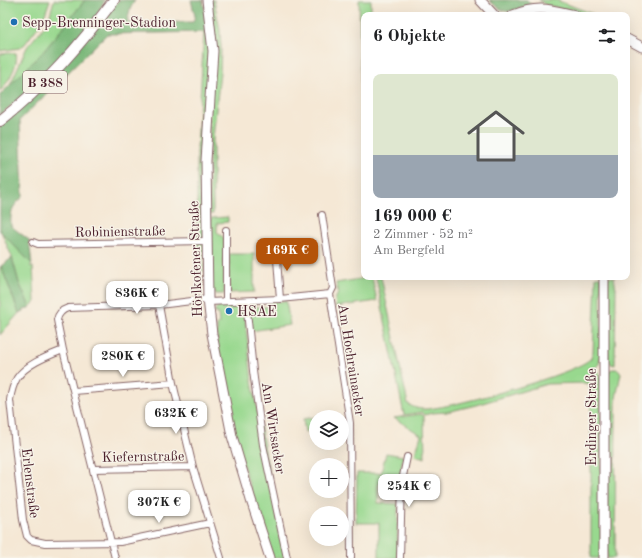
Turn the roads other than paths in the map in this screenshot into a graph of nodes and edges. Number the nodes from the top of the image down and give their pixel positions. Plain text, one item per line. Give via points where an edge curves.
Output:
1 (114, 0) edge
2 (207, 0) edge
3 (480, 0) edge
4 (550, 9) junction
5 (491, 12) edge
6 (521, 12) edge
7 (541, 12) edge
8 (562, 12) edge
9 (630, 41) edge
10 (642, 47) edge
11 (0, 121) edge
12 (322, 215) dead end
13 (226, 230) dead end
14 (207, 241) junction
15 (33, 242) dead end
16 (276, 246) dead end
17 (604, 280) edge
18 (330, 294) junction
19 (280, 299) junction
20 (246, 300) junction
21 (208, 301) junction
22 (226, 301) junction
23 (159, 305) junction
24 (63, 350) junction
25 (174, 383) junction
26 (74, 391) junction
27 (407, 457) dead end
28 (193, 467) junction
29 (93, 469) junction
30 (210, 523) junction
31 (111, 542) junction
32 (115, 558) edge
33 (221, 558) edge
34 (270, 558) edge
35 (287, 558) edge
36 (351, 558) edge
37 (400, 558) edge
38 (604, 558) edge

1 - 11 main road, B 388 via 58,68
2 - 14 street, Hörlkofener Straße via 213,52 206,161
3 - 5 street
4 - 6 street via 538,8
4 - 7 street
4 - 8 street
9 - 10 street
12 - 18 street, Am Hochrainacker via 333,288
13 - 22 street
14 - 15 street, Robinienstraße via 38,244
14 - 21 street, Hörlkofener Straße
16 - 19 street
17 - 38 street, Erdinger Straße
18 - 19 street
18 - 36 street, Am Hochrainacker via 350,422
19 - 20 street
20 - 22 street
20 - 35 street, Am Wirtsacker via 263,446
21 - 22 street
21 - 23 street
21 - 34 street, Hörlkofener Straße via 232,436
23 - 24 street via 68,308 59,314 57,320
23 - 25 street
24 - 26 street
24 - 31 street, Erlenstraße via 22,373 14,384 10,400 21,506 27,536 31,540 45,543
25 - 26 street
25 - 28 street
26 - 29 street
27 - 37 street via 402,481
28 - 29 street, Kiefernstraße
28 - 30 street
29 - 31 street
30 - 31 street
30 - 33 street
31 - 32 street

